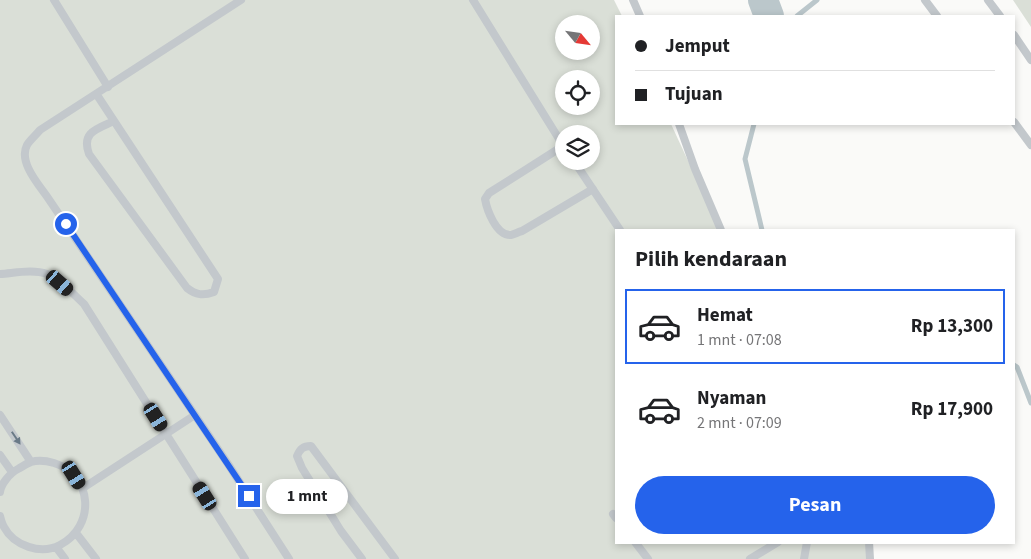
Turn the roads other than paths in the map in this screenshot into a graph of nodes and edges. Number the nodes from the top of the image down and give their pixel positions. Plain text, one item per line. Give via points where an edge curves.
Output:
1 (54, 0) edge
2 (241, 0) edge
3 (473, 0) edge
4 (633, 0) edge
5 (925, 0) edge
6 (988, 0) edge
7 (640, 15) edge
8 (936, 15) edge
9 (999, 15) edge
10 (1015, 37) edge
11 (1031, 60) edge
12 (108, 87) junction
13 (97, 95) junction
14 (114, 121) junction
15 (1015, 123) edge
16 (679, 125) edge
17 (555, 132) edge
18 (1031, 145) edge
19 (555, 153) edge
20 (580, 170) edge
21 (593, 189) junction
22 (619, 229) edge
23 (721, 229) edge
24 (0, 274) edge
25 (0, 415) edge
26 (195, 415) junction
27 (166, 434) junction
28 (0, 455) edge
29 (31, 462) junction
30 (12, 472) junction
31 (83, 488) junction
32 (0, 492) edge
33 (0, 516) edge
34 (76, 533) junction
35 (637, 544) edge
36 (775, 544) edge
37 (807, 544) edge
38 (869, 544) edge
39 (56, 547) junction
40 (65, 559) edge
41 (96, 559) edge
42 (245, 559) edge
43 (289, 559) edge
44 (362, 559) edge
45 (395, 559) edge
46 (648, 559) edge
47 (750, 559) edge
48 (804, 559) edge
49 (870, 559) edge

1 - 12 lane
2 - 12 lane
3 - 17 lane
4 - 7 lane
5 - 8 lane
6 - 9 lane
10 - 11 lane
12 - 13 lane
13 - 14 lane
13 - 26 lane via 40,130 26,146 27,165
14 - 14 lane via 218,279 214,292 196,295 187,288 89,154 86,139 93,131
15 - 18 lane
16 - 23 lane via 694,169
19 - 21 lane via 489,193 485,199 487,211 497,227 510,235 522,231
20 - 21 lane
21 - 22 lane
24 - 27 lane via 27,271 47,274 84,304
25 -> 29 lane
26 - 27 lane
26 - 43 lane
27 - 31 lane
27 - 42 lane
28 - 30 lane
29 - 30 lane
29 - 31 lane via 47,461 62,465
30 - 32 lane
31 - 34 lane via 86,504
33 - 39 lane via 4,528 18,542 36,549
34 - 39 lane
34 - 41 lane
35 - 46 lane
36 - 47 lane
37 - 48 lane
38 - 49 lane
39 - 40 lane
44 - 45 lane via 299,462 300,449 311,446

